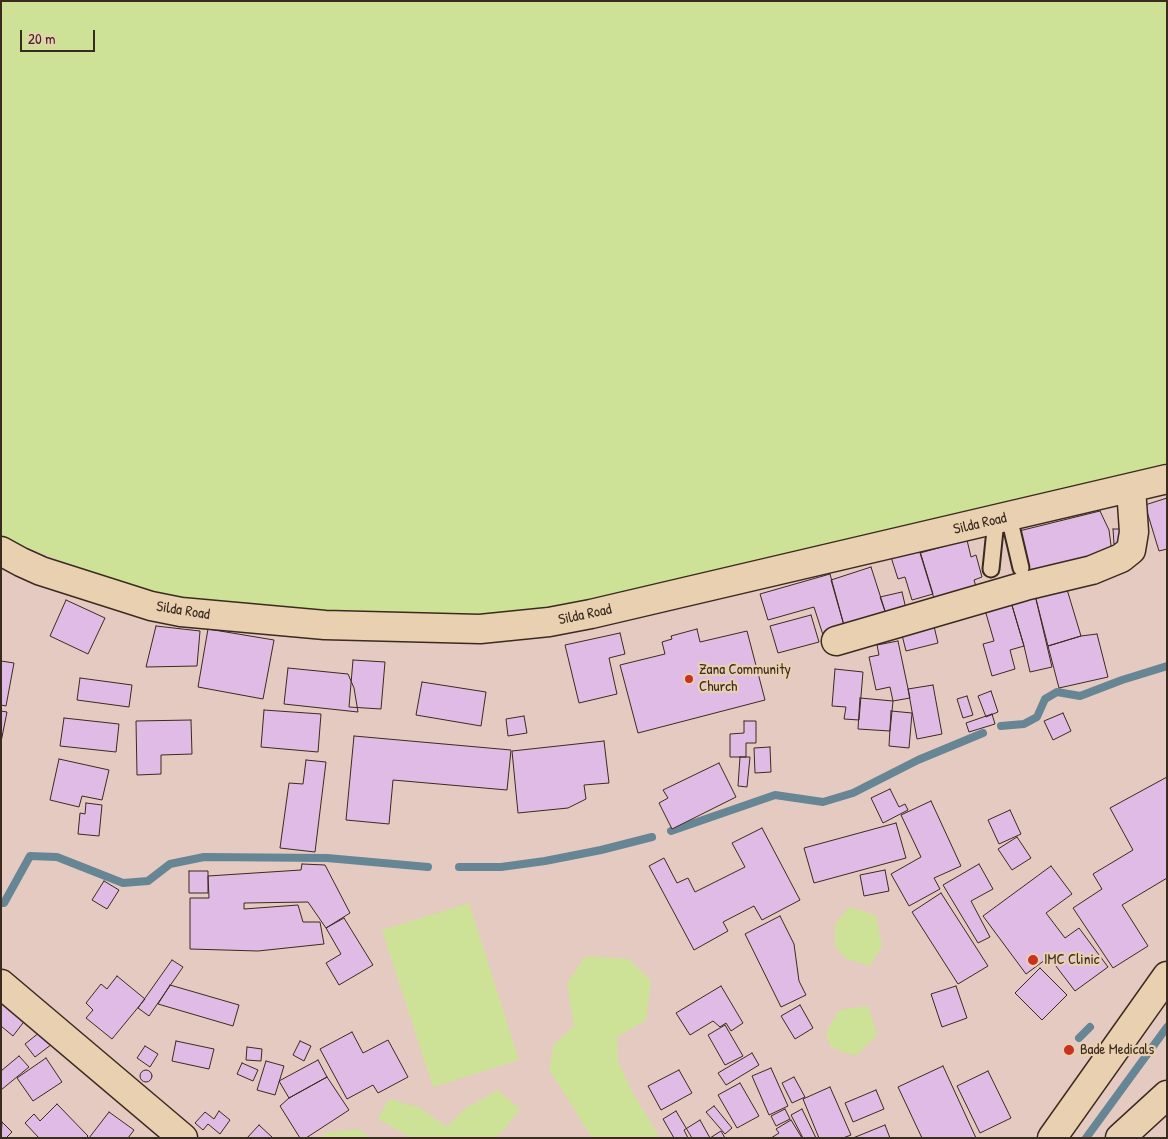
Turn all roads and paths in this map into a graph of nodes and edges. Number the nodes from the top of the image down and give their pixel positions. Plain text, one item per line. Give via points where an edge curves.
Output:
1 (1167, 479) edge
2 (1131, 488) junction
3 (1002, 519) junction
4 (1, 551) edge
5 (1021, 568) dead end
6 (991, 569) dead end
7 (836, 641) dead end
8 (1167, 976) edge
9 (1, 984) edge
10 (1167, 1096) edge
11 (183, 1138) edge
12 (1052, 1138) edge
13 (1120, 1138) edge

1 - 2 street, Silda Road
2 - 3 street, Silda Road
2 - 7 street via 1134,532 1131,550 1121,558 1092,570 1024,586
3 - 4 street, Silda Road via 591,614 480,629 325,625 181,612 151,606 41,571
3 - 5 lane
3 - 6 lane
8 - 12 street
9 - 11 street
10 - 13 street

